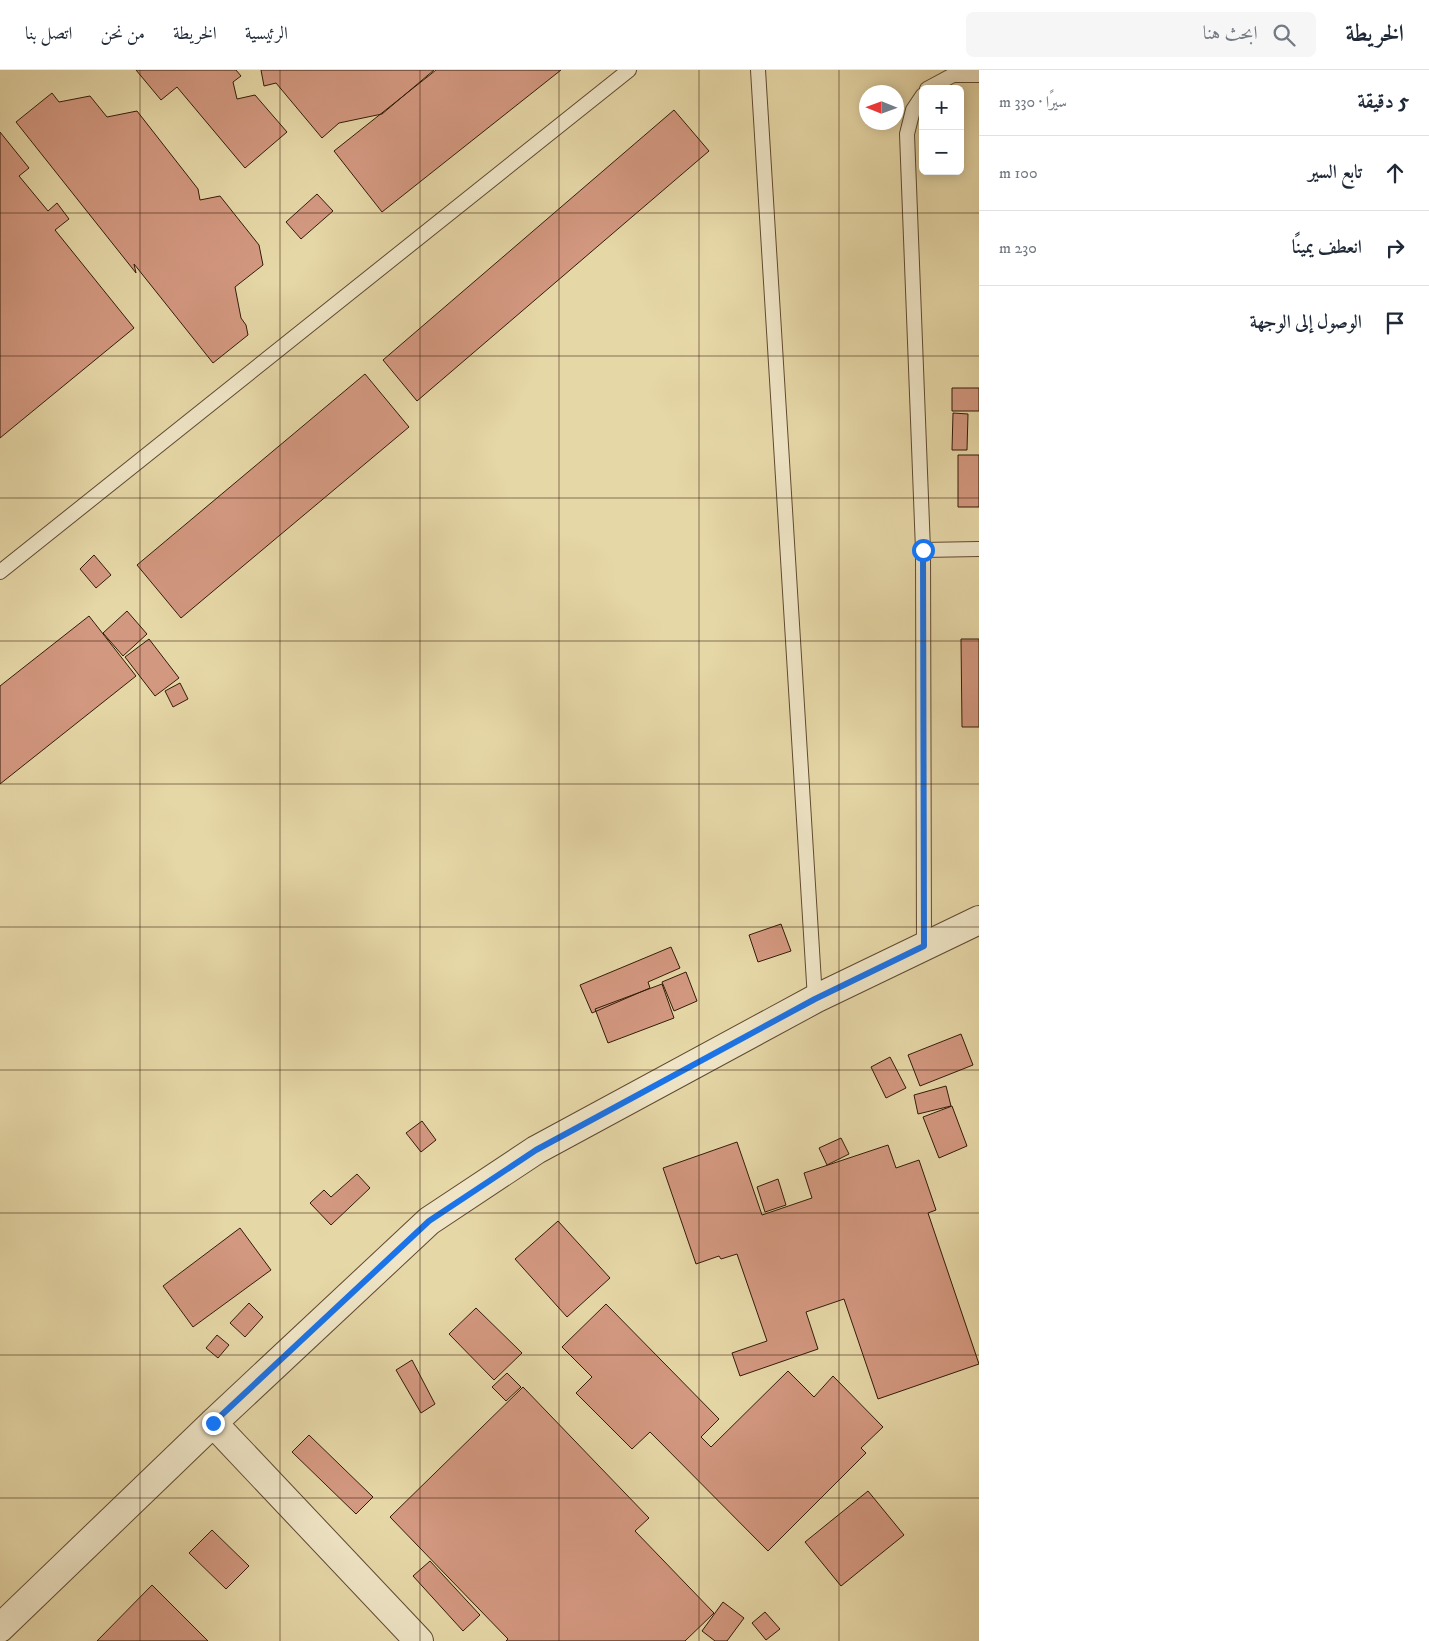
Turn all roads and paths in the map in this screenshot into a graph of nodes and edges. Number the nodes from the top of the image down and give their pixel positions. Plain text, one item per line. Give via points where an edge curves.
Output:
1 (629, 70) edge
2 (758, 70) edge
3 (979, 75) edge
4 (934, 85) edge
5 (919, 100) edge
6 (979, 549) edge
7 (923, 550) junction
8 (0, 572) edge
9 (979, 920) edge
10 (924, 946) junction
11 (815, 999) junction
12 (213, 1423) junction
13 (0, 1628) edge
14 (419, 1641) edge

1 - 8 lane
2 - 11 lane
3 - 4 lane via 953,75
5 - 7 lane via 912,110 907,134
6 - 7 lane
7 - 10 lane
9 - 10 street
10 - 11 street
11 - 12 street via 536,1150 429,1221
12 - 13 street
12 - 14 street

